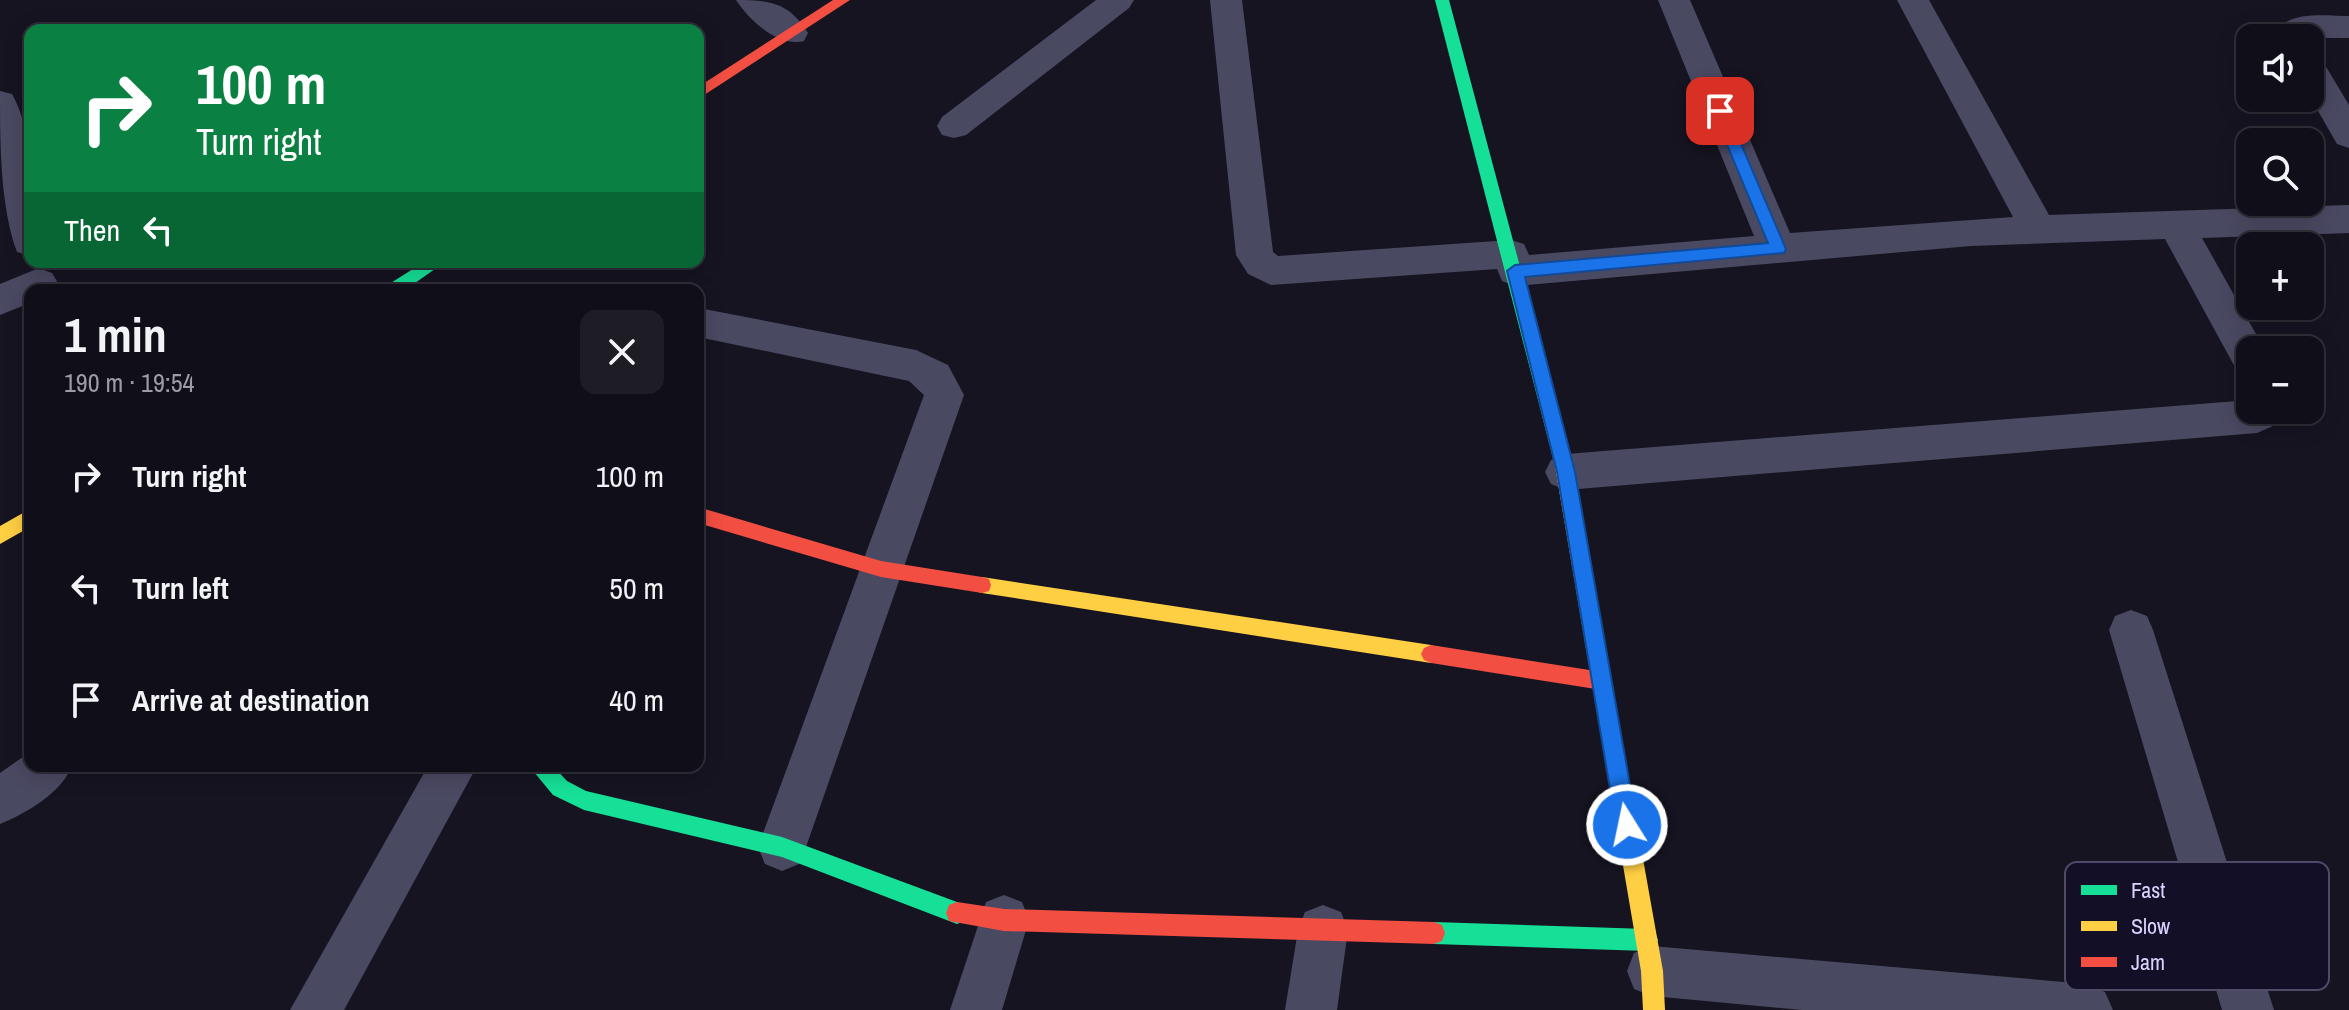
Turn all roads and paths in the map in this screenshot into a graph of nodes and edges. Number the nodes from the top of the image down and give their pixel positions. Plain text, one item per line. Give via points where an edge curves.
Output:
1 (752, 0) edge
2 (843, 0) edge
3 (1118, 0) edge
4 (1226, 0) edge
5 (1442, 0) edge
6 (1674, 0) edge
7 (1913, 0) edge
8 (2349, 27) edge
9 (2324, 28) edge
10 (792, 33) junction
11 (704, 90) edge
12 (2324, 92) edge
13 (0, 103) edge
14 (954, 126) dead end
15 (2349, 135) edge
16 (24, 214) edge
17 (2349, 219) edge
18 (2176, 225) junction
19 (2039, 230) junction
20 (1778, 249) junction
21 (1513, 262) junction
22 (428, 268) edge
23 (404, 284) edge
24 (24, 286) edge
25 (0, 300) edge
26 (704, 324) dead end
27 (2238, 336) edge
28 (2236, 418) edge
29 (1566, 472) junction
30 (704, 517) edge
31 (24, 521) edge
32 (0, 536) edge
33 (881, 569) junction
34 (2131, 630) dead end
35 (1602, 681) junction
36 (41, 772) edge
37 (451, 772) edge
38 (545, 772) edge
39 (0, 801) edge
40 (782, 847) junction
41 (2202, 862) edge
42 (1004, 920) junction
43 (1323, 930) junction
44 (1651, 974) edge
45 (2242, 990) edge
46 (316, 1010) edge
47 (976, 1010) edge
48 (1311, 1010) edge
49 (2087, 1010) edge
50 (2248, 1010) edge

1 - 10 street
2 - 10 street
3 - 14 street
4 - 21 street via 1255,255 1261,264 1284,271
5 - 21 street
6 - 20 street
7 - 19 street
8 - 9 street
10 - 11 street
12 - 15 street
13 - 16 street
17 - 18 street
18 - 19 street
18 - 27 street
19 - 20 street
20 - 21 street
21 - 29 street
22 - 23 street
24 - 25 street
26 - 33 street via 916,366 940,381 944,395
28 - 29 street
29 - 35 street
30 - 33 street
31 - 32 street
33 - 35 street
33 - 40 street
34 - 41 street
35 - 44 street
36 - 39 street
37 - 46 street
38 - 40 street via 560,788 584,800
40 - 42 street via 926,904
42 - 43 street
42 - 47 street
43 - 44 street
43 - 48 street
44 - 49 street
45 - 50 street

